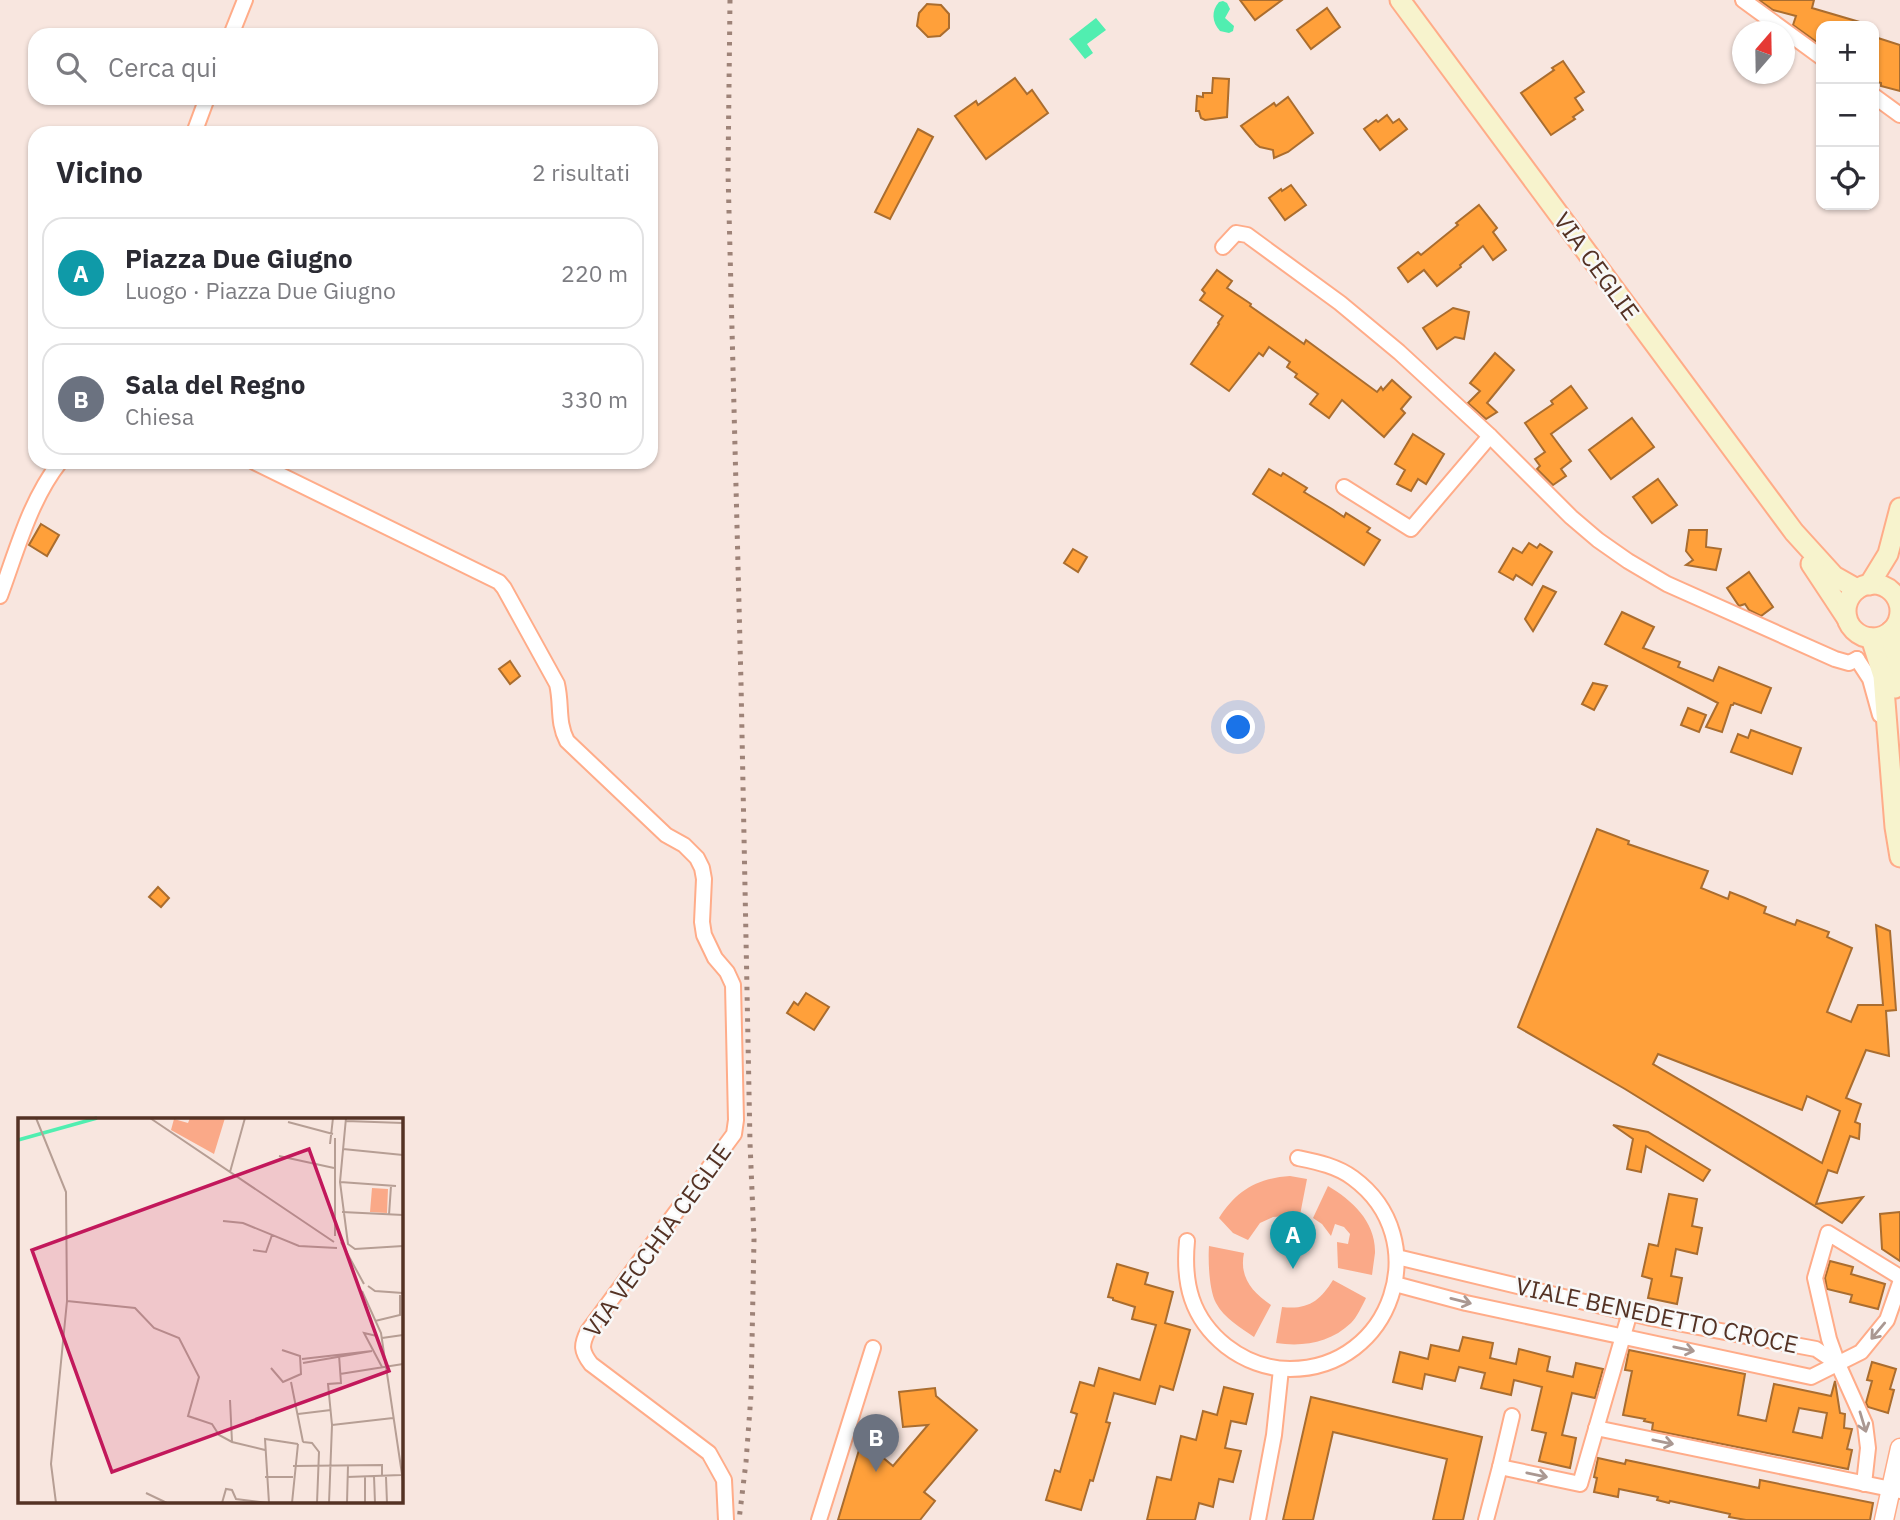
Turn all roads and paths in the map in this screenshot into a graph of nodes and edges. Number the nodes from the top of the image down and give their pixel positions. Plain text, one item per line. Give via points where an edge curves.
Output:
1 (245, 0) edge
2 (1400, 0) edge
3 (1743, 0) edge
4 (235, 28) edge
5 (1816, 53) edge
6 (1879, 100) edge
7 (204, 105) edge
8 (1900, 115) edge
9 (197, 126) edge
10 (1223, 247) dead end
11 (1490, 436) junction
12 (55, 469) edge
13 (268, 469) edge
14 (1344, 487) dead end
15 (1900, 508) edge
16 (1794, 532) junction
17 (1863, 587) junction
18 (1898, 589) edge
19 (0, 596) edge
20 (1846, 617) junction
21 (1891, 631) junction
22 (1869, 638) junction
23 (1857, 659) junction
24 (1894, 747) edge
25 (1900, 857) edge
26 (1298, 1158) dead end
27 (1187, 1241) dead end
28 (1397, 1257) junction
29 (1900, 1277) edge
30 (1900, 1283) edge
31 (1395, 1284) junction
32 (1630, 1312) junction
33 (1623, 1336) junction
34 (873, 1348) dead end
35 (1838, 1364) junction
36 (1281, 1369) junction
37 (1512, 1416) dead end
38 (1596, 1428) junction
39 (1900, 1448) edge
40 (1500, 1467) junction
41 (1864, 1484) junction
42 (1895, 1490) edge
43 (726, 1520) edge
44 (819, 1520) edge
45 (1258, 1520) edge
46 (1486, 1520) edge
47 (1884, 1520) edge

1 - 4 street
2 - 16 main road, VIA CEGLIE
3 - 5 street
6 - 8 street
7 - 9 street
10 - 11 street via 1236,233 1247,235 1389,343
11 - 14 street via 1411,530
11 - 23 street via 1571,517 1628,561 1667,584 1835,659 1849,663
12 - 19 street via 31,513
13 - 43 street, VIA VECCHIA CEGLIE via 499,582 557,684 567,741 666,835 691,850 702,868 704,935 733,985 734,1135 588,1331 582,1353 709,1453 724,1480
15 - 17 main road via 1888,554
16 - 17 main road, VIA CEGLIE via 1834,576
16 - 20 main road, VIA CEGLIE
17 - 18 main road
17 - 20 main road via 1848,601
18 - 21 main road via 1899,615
20 - 22 main road via 1856,632
21 - 22 main road
21 - 24 main road
22 - 23 street
22 - 24 main road via 1883,676
23 - 24 street via 1870,679
24 - 25 main road
26 - 28 street via 1325,1163 1352,1177 1370,1194 1392,1230
27 - 36 street via 1187,1283 1207,1327 1235,1353
28 - 31 street
28 - 32 street, VIALE BENEDETTO CROCE
29 - 35 street via 1828,1233 1815,1278
30 -> 35 street via 1887,1320 1861,1352
31 -> 33 street, VIALE BENEDETTO CROCE
31 - 36 street via 1385,1314 1358,1346 1321,1365
32 - 33 street
32 - 35 street, VIALE BENEDETTO CROCE via 1816,1349
33 -> 35 street, VIALE BENEDETTO CROCE via 1811,1377
33 - 38 street
34 - 44 street
35 -> 41 street via 1866,1424
36 - 45 street
37 - 40 street
40 -> 38 street via 1580,1484
38 -> 41 street
39 - 42 street
40 - 46 street
41 - 42 street
42 - 47 street

